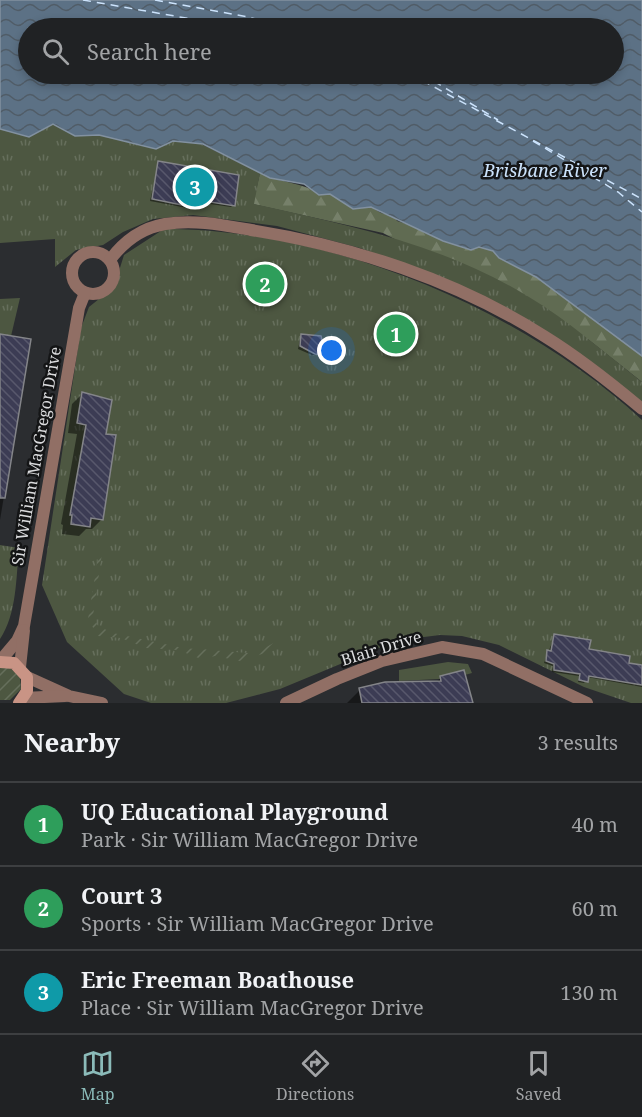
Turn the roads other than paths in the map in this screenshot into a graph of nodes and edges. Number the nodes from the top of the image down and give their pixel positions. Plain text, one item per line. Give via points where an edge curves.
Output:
1 (110, 260) junction
2 (85, 293) junction
3 (642, 409) edge
4 (24, 626) junction
5 (0, 662) edge
6 (24, 672) junction
7 (69, 696) junction
8 (22, 700) edge
9 (102, 703) edge
10 (286, 703) edge
11 (587, 703) edge

1 - 2 street via 114,272 111,284 101,293
1 - 2 street via 94,251 75,260 71,277
1 - 3 street via 126,240 162,224 182,221 334,246 441,284 544,335
2 - 4 street, Sir William MacGregor Drive via 79,308
4 - 5 street, Sir William MacGregor Drive
4 - 6 street, Sir William MacGregor Drive
5 - 6 street via 14,663
6 - 7 street
6 - 8 street via 29,684
7 - 8 street
7 - 9 street
10 - 11 street, Blair Drive via 382,661 442,647 483,654

